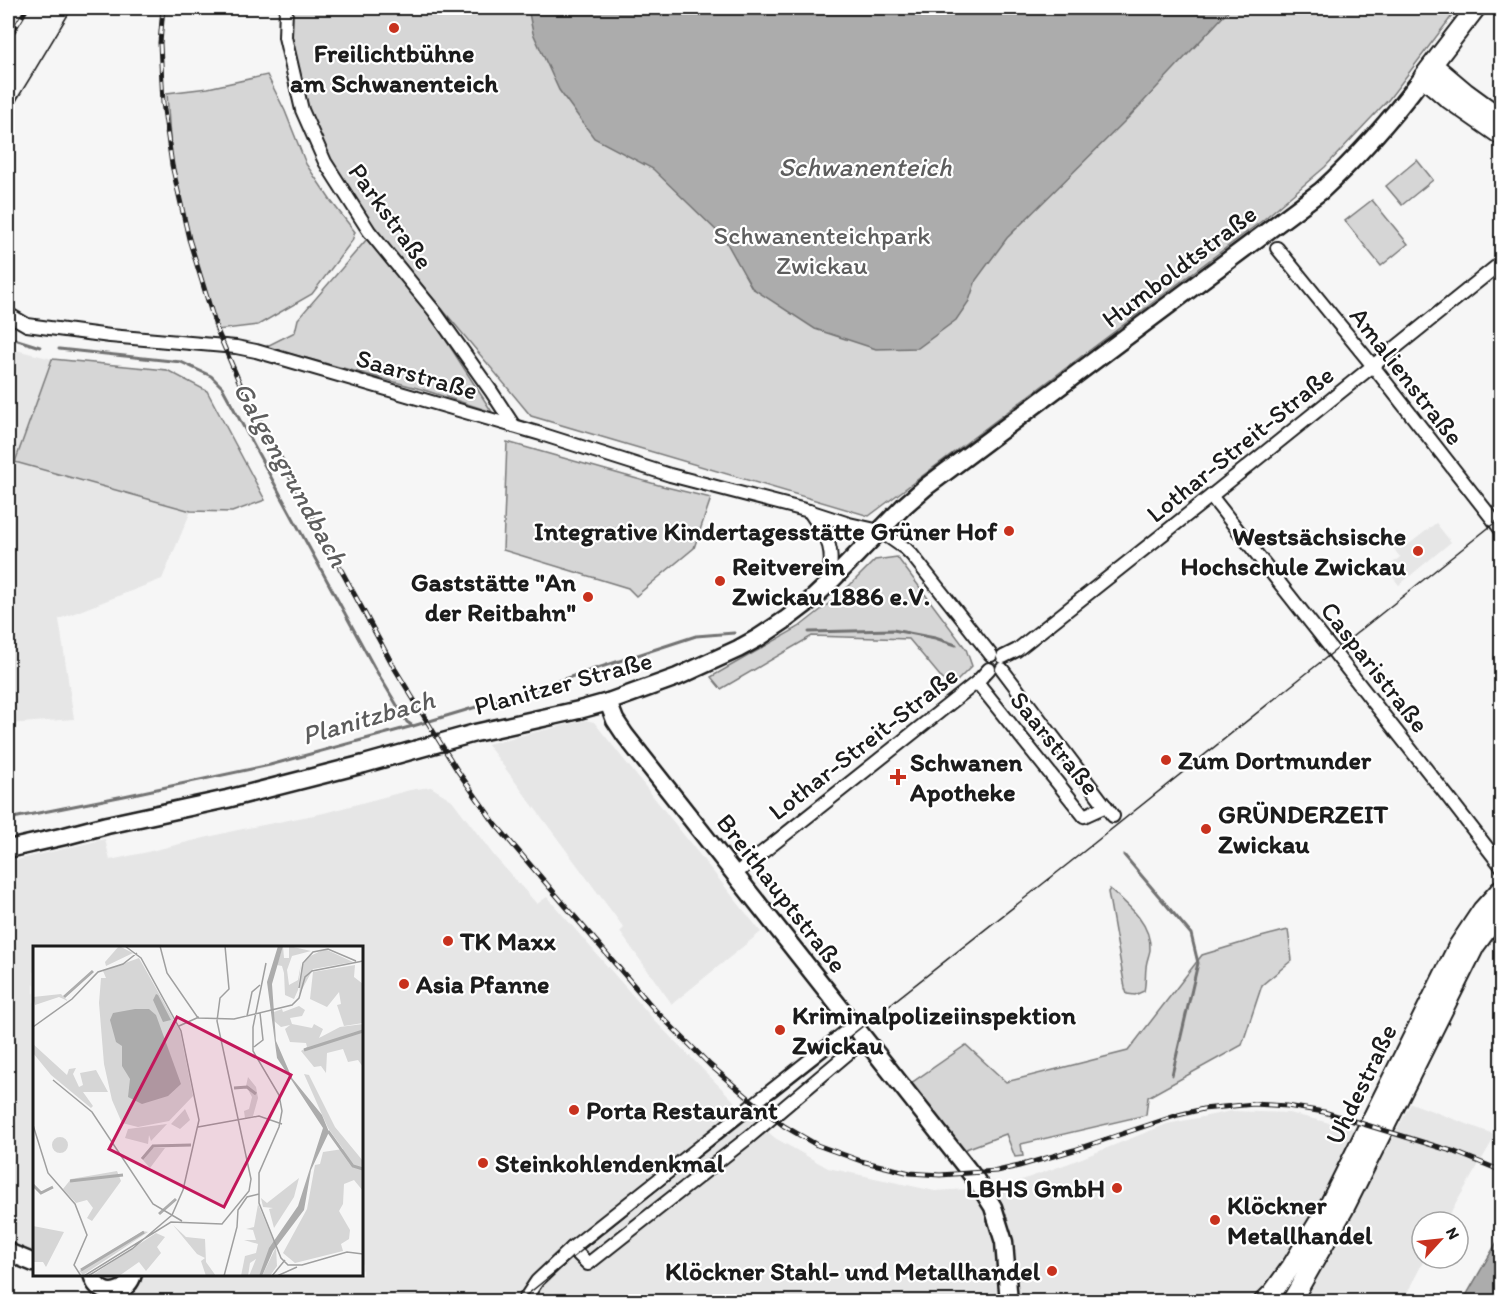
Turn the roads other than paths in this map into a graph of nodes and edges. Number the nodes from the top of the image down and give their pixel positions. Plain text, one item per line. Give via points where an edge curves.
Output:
1 (286, 8) edge
2 (1476, 8) edge
3 (1428, 71) junction
4 (1502, 119) edge
5 (1502, 136) edge
6 (1277, 248) dead end
7 (1502, 261) edge
8 (8, 314) edge
9 (1372, 366) junction
10 (514, 426) junction
11 (1211, 496) junction
12 (809, 511) junction
13 (880, 531) junction
14 (1502, 531) edge
15 (827, 585) junction
16 (996, 663) junction
17 (976, 682) junction
18 (608, 702) junction
19 (8, 849) edge
20 (1502, 867) edge
21 (734, 875) junction
22 (1502, 888) edge
23 (1502, 909) edge
24 (854, 1025) junction
25 (865, 1040) junction
26 (572, 1248) junction
27 (8, 1250) edge
28 (33, 1263) edge
29 (92, 1276) edge
30 (133, 1276) edge
31 (112, 1297) edge
32 (523, 1302) edge
33 (1009, 1302) edge
34 (1263, 1302) edge
35 (1291, 1302) edge

1 - 10 street, Parkstraße via 285,37 302,110 326,162 369,231 435,312
2 - 3 main road, Humboldtstraße
3 - 4 main road
3 - 5 main road via 1446,97
3 - 13 main road, Humboldtstraße via 1356,157 1312,198 927,486
6 - 9 street, Amalienstraße
7 - 9 street, Lothar-Streit-Straße
8 - 10 street, Saarstraße via 27,325 256,351
9 - 11 street, Lothar-Streit-Straße
9 - 14 street, Amalienstraße
10 - 12 street, Saarstraße via 670,475
11 - 16 street, Lothar-Streit-Straße
11 - 20 street, Casparistraße
12 - 13 street, Saarstraße
12 - 15 street via 831,552
13 - 15 main road, Planitzer Straße
13 - 16 street, Saarstraße via 912,555
15 - 18 main road, Planitzer Straße via 748,644 677,677
16 - 17 street, Lothar-Streit-Straße
16 - 17 street, Saarstraße via 1110,811 1084,816
17 - 21 street, Lothar-Streit-Straße
18 - 19 main road, Planitzer Straße via 227,799
18 - 21 main road, Breithauptstraße via 625,735
21 - 24 main road, Breithauptstraße
22 - 34 main road, Uhdestraße via 1458,946 1330,1203 1291,1267
23 - 35 main road, Uhdestraße via 1475,946 1344,1209
24 - 25 main road, Breithauptstraße
24 - 26 street
25 - 26 street via 588,1264
25 - 33 main road, Breithauptstraße via 993,1207 1004,1242
26 - 32 street via 537,1281
27 - 28 main road
29 - 31 main road
30 - 31 main road via 128,1286

